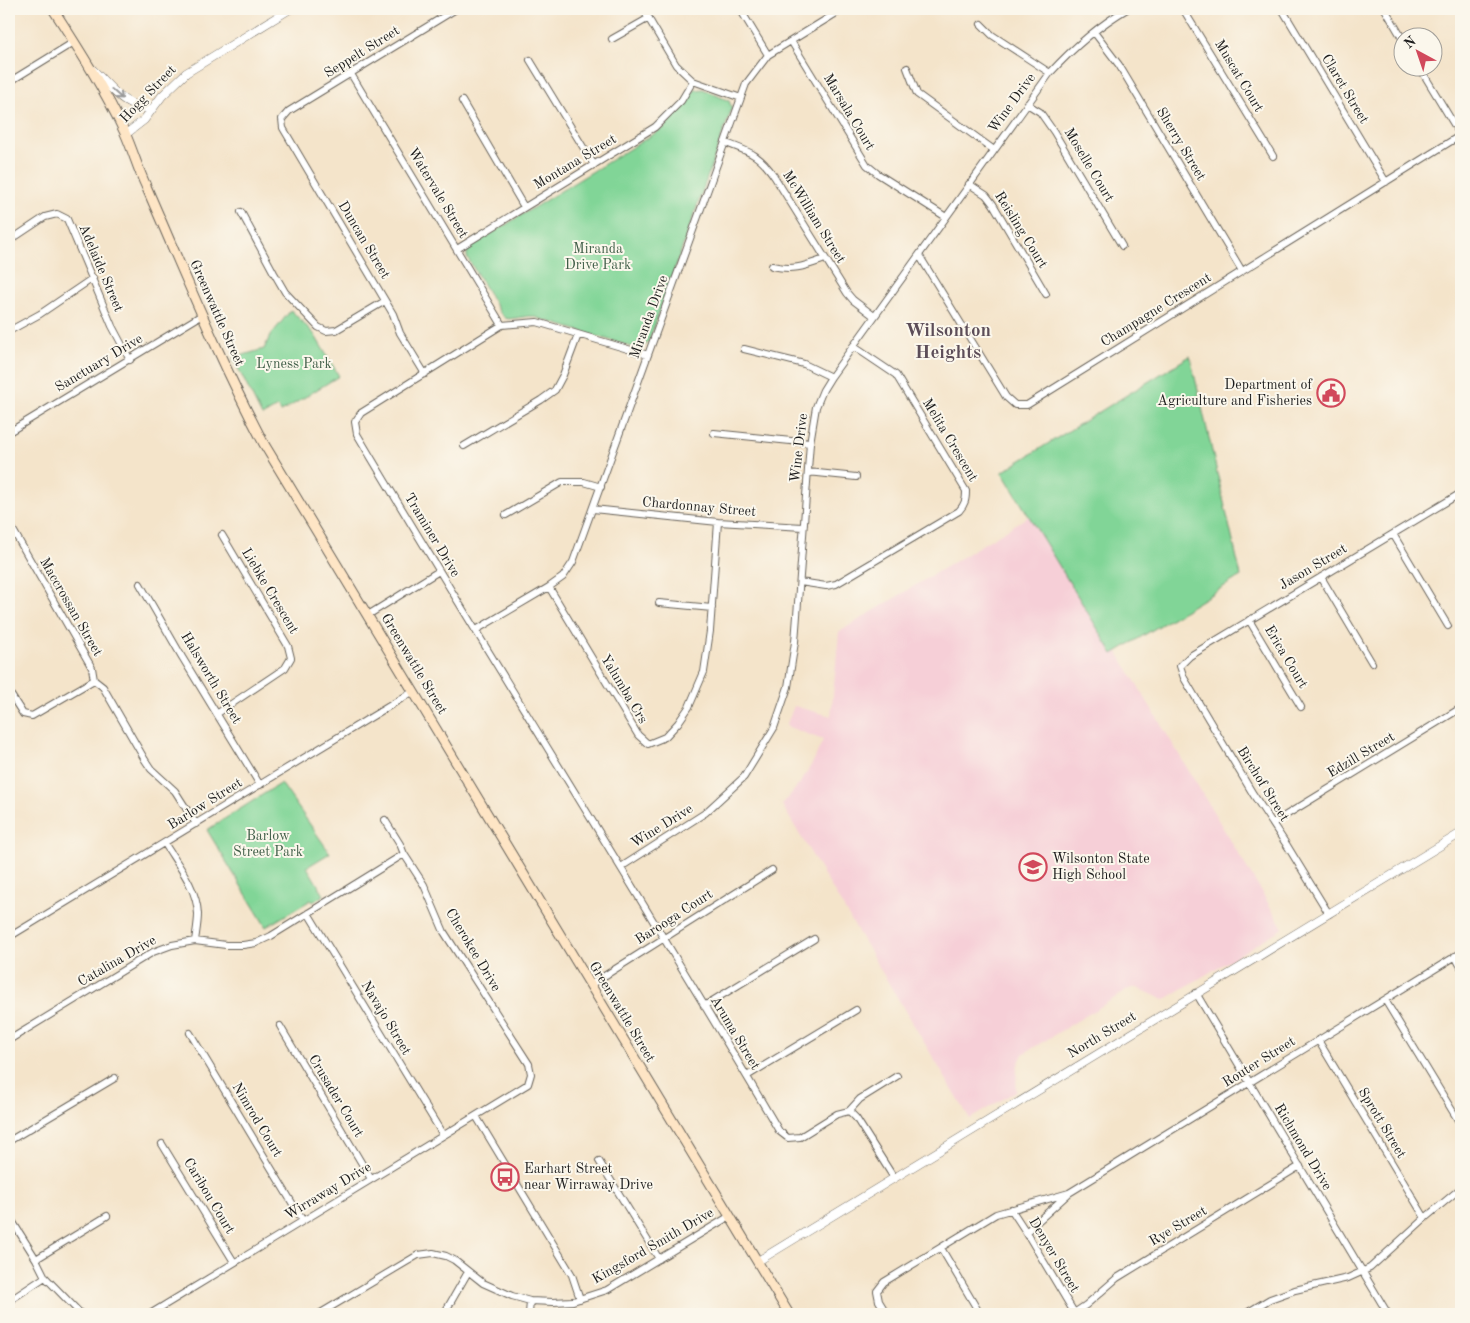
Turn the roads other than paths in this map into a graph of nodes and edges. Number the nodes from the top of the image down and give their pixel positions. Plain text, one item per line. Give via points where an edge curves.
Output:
1 (53, 9) edge
2 (290, 9) edge
3 (456, 9) edge
4 (643, 9) edge
5 (740, 9) edge
6 (840, 9) edge
7 (1127, 9) edge
8 (1183, 9) edge
9 (1282, 9) edge
10 (1385, 9) edge
11 (1119, 11) edge
12 (649, 18) junction
13 (981, 24) dead end
14 (1396, 28) edge
15 (1094, 32) junction
16 (612, 39) dead end
17 (791, 41) junction
18 (74, 42) junction
19 (768, 55) junction
20 (530, 60) dead end
21 (88, 66) junction
22 (907, 68) dead end
23 (1050, 73) junction
24 (351, 74) junction
25 (1426, 78) edge
26 (693, 81) junction
27 (9, 82) edge
28 (741, 98) junction
29 (462, 101) dead end
30 (1027, 104) junction
31 (152, 109) junction
32 (282, 119) joint
33 (126, 134) junction
34 (1461, 136) edge
35 (726, 143) junction
36 (994, 150) junction
37 (1273, 156) dead end
38 (594, 165) junction
39 (1386, 182) junction
40 (969, 184) junction
41 (524, 207) junction
42 (242, 212) dead end
43 (946, 218) junction
44 (9, 241) edge
45 (1122, 246) dead end
46 (457, 249) junction
47 (919, 254) junction
48 (825, 259) junction
49 (772, 266) dead end
50 (1242, 271) junction
51 (93, 278) junction
52 (1046, 294) dead end
53 (385, 301) junction
54 (202, 315) junction
55 (874, 316) junction
56 (502, 325) junction
57 (9, 331) edge
58 (578, 335) junction
59 (854, 346) junction
60 (744, 349) dead end
61 (648, 356) junction
62 (130, 360) junction
63 (425, 374) junction
64 (831, 377) junction
65 (9, 432) edge
66 (714, 433) dead end
67 (810, 443) junction
68 (464, 446) dead end
69 (808, 472) junction
70 (856, 477) dead end
71 (601, 487) junction
72 (1461, 493) edge
73 (593, 509) junction
74 (506, 515) dead end
75 (718, 522) junction
76 (9, 523) edge
77 (803, 527) junction
78 (1393, 534) junction
79 (222, 535) dead end
80 (439, 571) junction
81 (1321, 577) junction
82 (800, 582) junction
83 (140, 584) dead end
84 (549, 587) junction
85 (660, 603) dead end
86 (712, 608) junction
87 (368, 615) junction
88 (1249, 620) junction
89 (1448, 626) dead end
90 (476, 630) junction
91 (1372, 663) dead end
92 (1180, 666) joint
93 (94, 680) junction
94 (414, 691) junction
95 (9, 692) edge
96 (1301, 707) dead end
97 (1461, 708) edge
98 (218, 713) junction
99 (260, 785) junction
100 (385, 820) dead end
101 (1273, 823) junction
102 (196, 824) junction
103 (1461, 833) edge
104 (165, 844) junction
105 (404, 854) junction
106 (620, 867) junction
107 (772, 870) dead end
108 (308, 913) junction
109 (1329, 914) junction
110 (9, 937) edge
111 (663, 938) junction
112 (814, 939) dead end
113 (196, 942) junction
114 (1458, 954) edge
115 (1461, 967) edge
116 (590, 985) junction
117 (1196, 994) junction
118 (1385, 1000) junction
119 (704, 1006) junction
120 (856, 1010) dead end
121 (280, 1026) dead end
122 (190, 1033) dead end
123 (9, 1040) edge
124 (1318, 1040) junction
125 (747, 1076) junction
126 (897, 1076) dead end
127 (116, 1078) dead end
128 (1250, 1083) junction
129 (520, 1090) joint
130 (849, 1111) junction
131 (476, 1116) junction
132 (1461, 1125) edge
133 (443, 1135) junction
134 (9, 1141) edge
135 (162, 1144) dead end
136 (599, 1161) dead end
137 (1300, 1166) junction
138 (894, 1178) junction
139 (371, 1179) junction
140 (1461, 1188) edge
141 (1069, 1193) junction
142 (1011, 1209) junction
143 (9, 1216) edge
144 (107, 1216) dead end
145 (730, 1216) junction
146 (1425, 1218) junction
147 (302, 1220) junction
148 (1026, 1232) junction
149 (941, 1248) junction
150 (36, 1259) junction
151 (659, 1259) junction
152 (758, 1261) junction
153 (234, 1262) junction
154 (468, 1272) junction
155 (1364, 1272) junction
156 (45, 1276) junction
157 (580, 1299) junction
158 (9, 1301) edge
159 (530, 1301) junction
160 (81, 1314) edge
161 (150, 1314) edge
162 (319, 1314) edge
163 (444, 1314) edge
164 (529, 1314) edge
165 (789, 1314) edge
166 (887, 1314) edge
167 (980, 1314) edge
168 (1074, 1314) edge
169 (1245, 1314) edge
170 (1388, 1314) edge

1 - 18 main road, Greenwattle Street
2 - 31 street, Hogg Street via 186,73 174,82
3 - 24 street, Seppelt Street
4 - 12 street
5 - 19 street
6 - 17 street, Miranda Drive
7 - 11 street, Wine Drive
8 - 37 street, Muscat Court
9 - 39 street, Claret Street
10 - 14 street
11 - 15 street, Wine Drive
12 - 16 street
12 - 26 street via 676,65
13 - 23 street via 992,35
15 - 23 street, Wine Drive
15 - 50 street, Sherry Street via 1119,65
17 - 19 street, Miranda Drive
17 - 43 street, Marsala Court via 867,165
18 - 21 main road, Greenwattle Street
18 - 27 street
19 - 28 street, Miranda Drive via 746,84
20 - 38 street
21 -> 31 street via 128,103
21 - 33 main road, Greenwattle Street
22 - 36 street via 917,94
23 - 30 street, Wine Drive
24 - 32 street, Seppelt Street via 289,111
24 - 46 street, Watervale Street
25 - 34 street
26 - 28 street
26 - 38 street, Montana Street via 681,101 655,127
28 - 35 street, Miranda Drive
29 - 41 street
30 - 36 street, Wine Drive
30 - 45 street, Moselle Court via 1040,112 1054,132
31 - 33 street, Hogg Street
32 - 53 street, Duncan Street via 283,128
33 - 54 main road, Greenwattle Street
34 - 39 street, Champagne Crescent
35 - 48 street, McWilliam Street via 762,159
35 - 61 street, Miranda Drive
36 - 40 street, Wine Drive
38 - 41 street, Montana Street
39 - 50 street, Champagne Crescent
40 - 43 street, Wine Drive
40 - 52 street, Reisling Court via 993,204
41 - 46 street, Montana Street
42 - 53 street via 286,292 326,332 336,330
43 - 47 street, Wine Drive
44 - 51 street, Adelaide Street via 45,217 57,214 67,219
46 - 56 street, Watervale Street
47 - 50 street, Champagne Crescent via 1006,397 1014,405 1027,405
47 - 55 street, Wine Drive
48 - 49 street via 796,268
48 - 55 street, McWilliam Street via 853,300
51 - 57 street
51 - 62 street, Adelaide Street
53 - 63 street, Duncan Street
54 - 62 street, Sanctuary Drive
54 - 87 main road, Greenwattle Street via 264,444
55 - 59 street, Wine Drive
56 - 58 street, Traminer Drive via 537,322
56 - 63 street, Traminer Drive
58 - 61 street, Traminer Drive
58 - 68 street via 555,390
59 - 64 street, Wine Drive
59 - 82 street, Melita Crescent via 896,375 966,491 965,504 959,511 836,584 826,586
60 - 64 street via 804,364
61 - 71 street, Miranda Drive
62 - 65 street, Sanctuary Drive
63 - 80 street, Traminer Drive via 361,413 355,422 357,434
64 - 67 street, Wine Drive via 816,407
66 - 67 street
67 - 69 street, Wine Drive
69 - 70 street
69 - 77 street, Wine Drive
71 - 73 street, Miranda Drive
71 - 74 street via 584,482 562,482
72 - 78 street, Jason Street
73 - 75 street, Chardonnay Street
73 - 84 street, Miranda Drive via 573,562 563,577
75 - 77 street, Chardonnay Street
75 - 86 street, Yalumba Crs
76 - 93 street, Maccrossan Street via 92,668
77 - 82 street, Wine Drive
78 - 81 street, Jason Street
78 - 89 street
79 - 98 street, Liebke Crescent via 288,646 291,658 285,668
80 - 87 street
80 - 90 street, Traminer Drive
81 - 88 street, Jason Street
81 - 91 street
82 - 106 street, Wine Drive via 788,687 774,728 744,776 705,814
83 - 98 street, Halsworth Street
84 - 86 street, Yalumba Crs via 638,735 648,744 665,737 678,723 697,691 708,654
84 - 90 street, Miranda Drive
85 - 86 street
87 - 94 main road, Greenwattle Street
88 - 92 street, Jason Street via 1190,656
88 - 96 street, Erica Court
90 - 106 street, Traminer Drive
92 - 101 street, Birchof Street via 1184,678
93 - 95 street via 32,716 22,714
93 - 102 street, Maccrossan Street via 103,687 151,769 175,791
94 - 99 street, Barlow Street
94 - 116 main road, Greenwattle Street
97 - 101 street, Edzill Street
98 - 99 street, Halsworth Street
99 - 102 street, Barlow Street
100 - 105 street, Cherokee Drive
101 - 109 street, Birchof Street
102 - 104 street, Barlow Street
103 - 109 street, North Street
104 - 110 street, Barlow Street
104 - 113 street via 191,886 198,914
105 - 108 street, Catalina Drive
105 - 129 street, Cherokee Drive via 424,885 444,932 528,1064 531,1074 528,1084
106 - 111 street, Traminer Drive
107 - 111 street, Barooga Court
108 - 113 street, Catalina Drive via 256,943
108 - 133 street, Navajo Street
109 - 117 street, North Street
111 - 116 street, Barooga Court
111 - 119 street, Aruma Street
112 - 119 street
113 - 123 street, Catalina Drive via 172,945 153,952
114 - 115 street
114 - 118 street, Router Street
116 - 145 main road, Greenwattle Street
117 - 128 street, Richmond Drive
117 - 138 street, North Street
118 - 124 street, Router Street
118 - 132 street
119 - 125 street, Aruma Street
120 - 125 street
121 - 139 street, Crusader Court
122 - 147 street, Nimrod Court
124 - 128 street, Router Street
124 - 146 street, Sprott Street
125 - 130 street, Aruma Street via 779,1131 788,1138 800,1137 836,1114
126 - 130 street via 866,1094
127 - 134 street
128 - 137 street, Richmond Drive
128 - 141 street, Router Street
129 - 131 street, Wirraway Drive
130 - 138 street
131 - 133 street, Wirraway Drive
131 - 157 street via 572,1275
133 - 139 street, Wirraway Drive
135 - 153 street, Caribou Court
136 - 151 street
137 - 155 street, Richmond Drive
137 - 168 street, Rye Street via 1117,1278
138 - 152 street, North Street
139 - 147 street, Wirraway Drive
140 - 146 street
141 - 142 street, Router Street
141 - 148 street, Router Street
142 - 148 street, Denyer Street
142 - 149 street, Router Street via 996,1214
143 - 150 street
144 - 150 street
145 - 151 street, Kingsford Smith Drive
145 - 152 main road, Greenwattle Street
146 - 155 street
147 - 153 street, Wirraway Drive
148 - 168 street, Denyer Street
149 - 166 street, Router Street via 876,1290
149 - 167 street
150 - 156 street
151 - 157 street, Kingsford Smith Drive via 606,1290
152 - 165 main road, Greenwattle Street
153 - 161 street, Wirraway Drive
154 - 159 street, Kingsford Smith Drive via 483,1283
154 - 162 street, Kingsford Smith Drive via 446,1256 418,1254
154 - 163 street
155 - 169 street via 1295,1290 1270,1299
155 - 170 street, Richmond Drive
156 - 158 street
156 - 160 street
157 - 159 street, Kingsford Smith Drive
159 - 164 street

